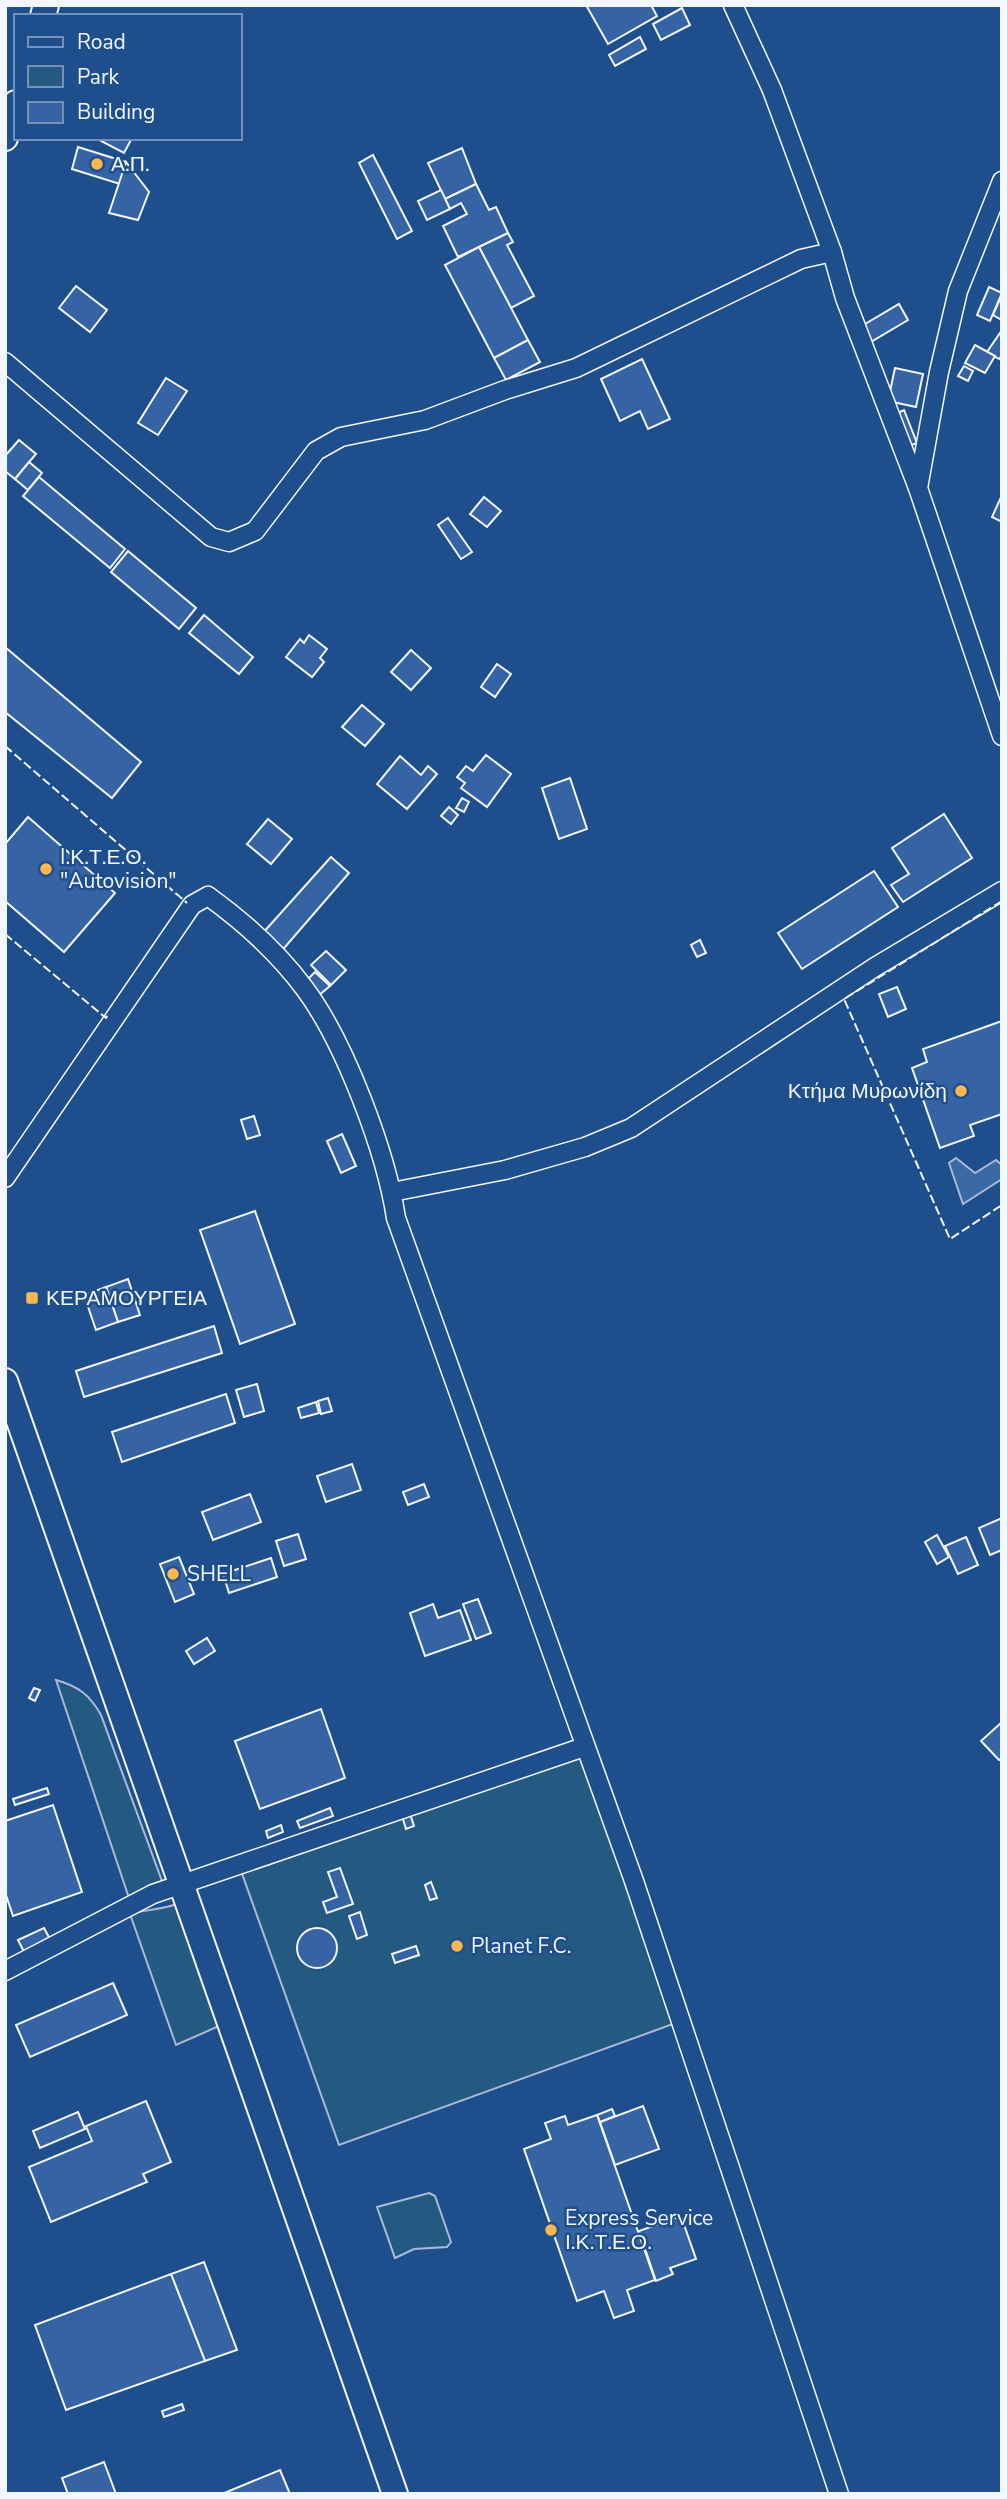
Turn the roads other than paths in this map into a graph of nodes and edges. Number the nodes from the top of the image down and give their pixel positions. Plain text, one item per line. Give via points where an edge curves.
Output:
1 (733, 5) edge
2 (14, 109) edge
3 (5, 138) edge
4 (1002, 181) edge
5 (832, 252) junction
6 (5, 362) edge
7 (918, 488) junction
8 (1002, 736) edge
9 (1002, 891) edge
10 (5, 1178) edge
11 (392, 1192) junction
12 (5, 1381) edge
13 (584, 1747) junction
14 (181, 1884) junction
15 (5, 1971) edge
16 (395, 2494) edge
17 (839, 2494) edge

1 - 5 street via 772,90
2 - 3 street
4 - 7 street via 958,291
5 - 6 street via 801,259 576,368 425,421 341,437 316,451 255,531 237,541 211,537
5 - 7 street via 845,298
7 - 8 street
9 - 11 street via 874,967 631,1128 505,1170
10 - 11 street via 192,905 208,897 237,917 306,990 351,1075 383,1155
11 - 13 street via 396,1218
12 - 14 street
13 - 14 street
13 - 17 street via 634,1881
14 - 15 street via 131,1903
14 - 16 street

